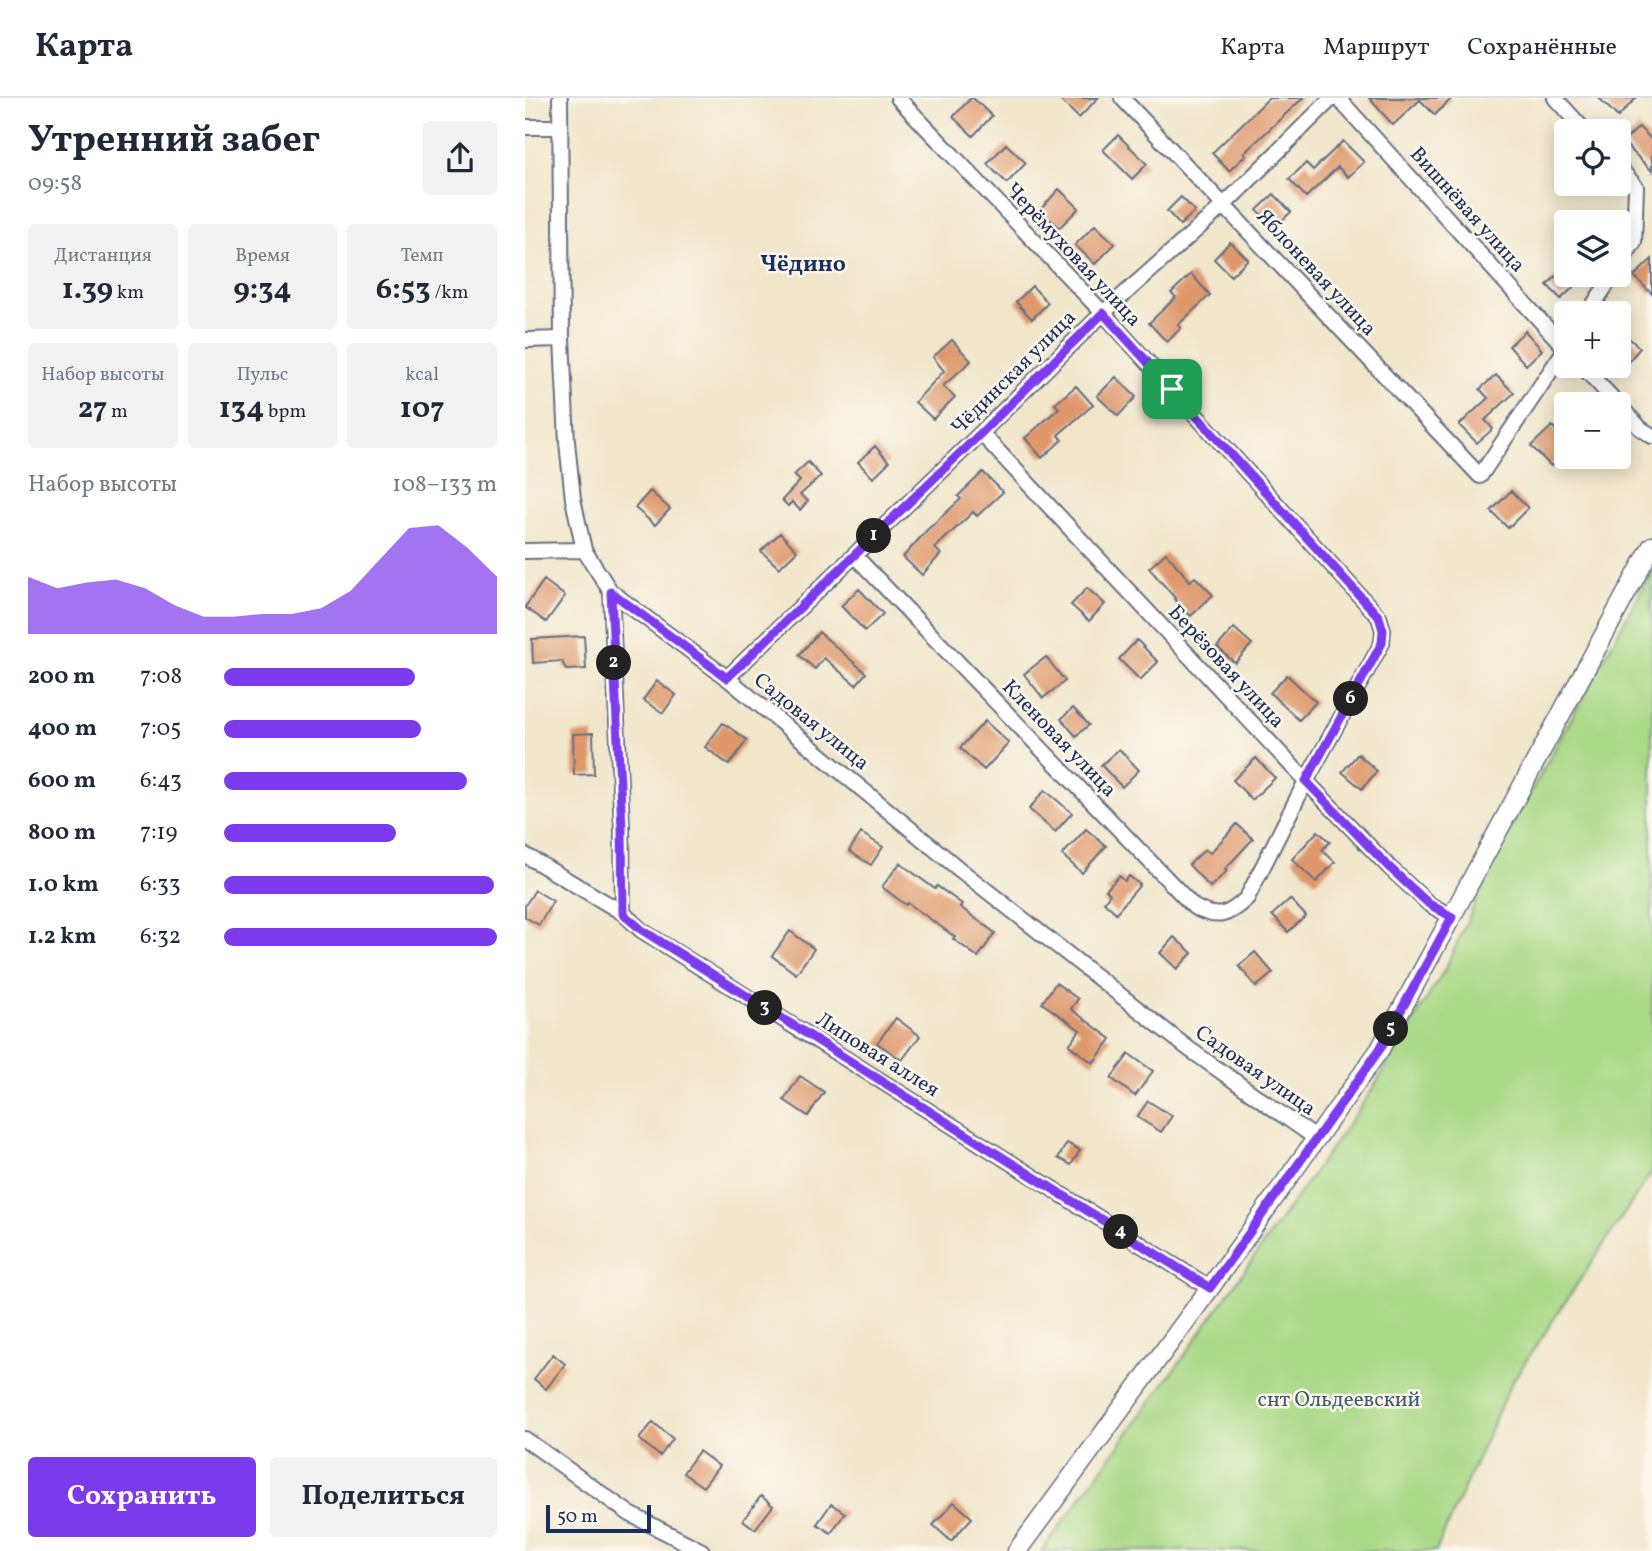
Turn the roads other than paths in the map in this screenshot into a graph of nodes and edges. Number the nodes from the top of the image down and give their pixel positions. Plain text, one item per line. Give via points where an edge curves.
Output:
1 (560, 98) edge
2 (898, 98) edge
3 (1122, 98) edge
4 (1332, 98) edge
5 (1338, 98) edge
6 (1555, 98) edge
7 (1574, 119) edge
8 (525, 127) edge
9 (560, 127) junction
10 (1631, 181) edge
11 (1224, 205) junction
12 (1631, 247) edge
13 (1103, 313) junction
14 (1554, 335) edge
15 (562, 339) junction
16 (525, 340) edge
17 (1554, 366) edge
18 (1593, 378) edge
19 (1606, 392) edge
20 (1631, 419) edge
21 (981, 433) junction
22 (1652, 436) edge
23 (1652, 546) edge
24 (584, 550) junction
25 (525, 551) edge
26 (854, 555) junction
27 (611, 592) junction
28 (727, 678) junction
29 (1306, 781) junction
30 (525, 855) edge
31 (623, 914) junction
32 (1452, 917) junction
33 (1317, 1139) junction
34 (1210, 1288) junction
35 (525, 1439) edge
36 (702, 1551) edge
37 (1017, 1551) edge

1 - 9 street, Садовая улица
2 - 13 street, Черёмуховая улица
3 - 11 street, Яблоневая улица
4 - 11 street, Чёдинская улица
5 - 14 street, Вишнёвая улица
6 - 7 street
8 - 9 street
9 - 15 street, Садовая улица
10 - 12 street via 1636,187
11 - 13 street, Чёдинская улица
11 - 17 street, Яблоневая улица via 1479,476
13 - 21 street, Чёдинская улица
13 - 29 street, Черёмуховая улица via 1379,617 1382,643
15 - 16 street
15 - 24 street, Садовая улица via 567,442
18 - 19 street
20 - 22 street
21 - 26 street, Чёдинская улица
21 - 29 street, Берёзовая улица
23 - 32 street
24 - 25 street
24 - 27 street, Садовая улица
26 - 28 street, Чёдинская улица
26 - 29 street, Кленовая улица via 1194,907 1206,914 1234,910 1247,898
27 - 28 street, Садовая улица
27 - 31 street
28 - 33 street, Садовая улица via 1156,1024
29 - 32 street, Берёзовая улица via 1419,895
30 - 31 street, Липовая аллея
31 - 34 street, Липовая аллея
32 - 33 street via 1380,1049
33 - 34 street
34 - 37 street
35 - 36 street via 631,1514

